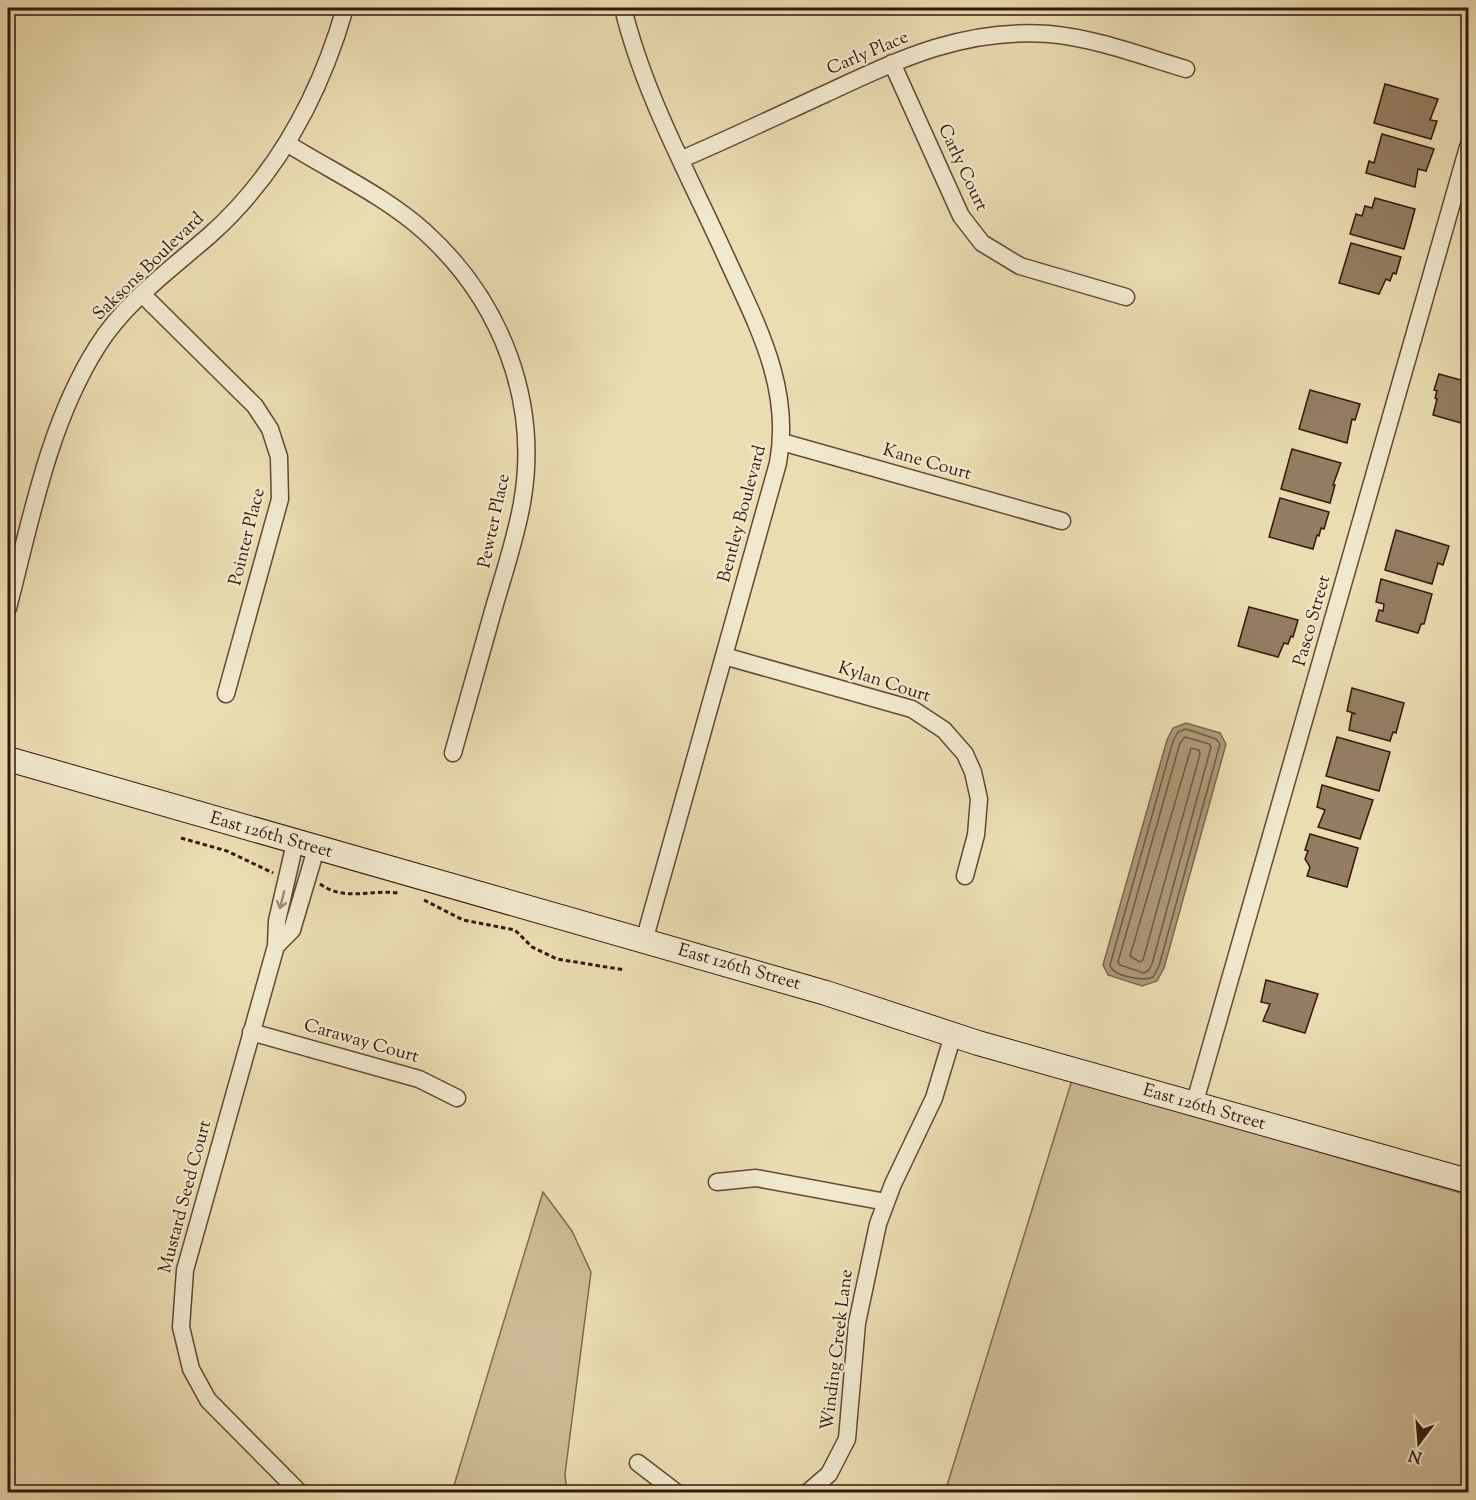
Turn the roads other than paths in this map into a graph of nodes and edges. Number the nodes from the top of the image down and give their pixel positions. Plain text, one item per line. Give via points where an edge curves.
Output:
1 (345, 8) edge
2 (623, 8) edge
3 (892, 63) junction
4 (1186, 69) dead end
5 (288, 144) junction
6 (1468, 147) edge
7 (682, 159) junction
8 (142, 295) junction
9 (1126, 297) dead end
10 (782, 442) junction
11 (1062, 521) dead end
12 (8, 608) edge
13 (724, 656) junction
14 (226, 694) dead end
15 (453, 753) dead end
16 (8, 759) edge
17 (306, 846) junction
18 (965, 876) dead end
19 (644, 941) junction
20 (251, 1032) junction
21 (953, 1035) junction
22 (457, 1098) dead end
23 (1194, 1106) junction
24 (1468, 1181) edge
25 (717, 1182) dead end
26 (886, 1202) junction
27 (638, 1463) dead end
28 (299, 1492) edge
29 (676, 1492) edge
30 (808, 1492) edge

1 - 5 street, Saksons Boulevard via 320,82
2 - 7 street, Bentley Boulevard via 632,43
3 - 4 street, Carly Place via 952,42 1021,33 1065,36
3 - 7 street, Carly Place
3 - 9 street, Carly Court via 961,216 982,243 1020,266
5 - 8 street, Saksons Boulevard via 237,209
5 - 15 street, Pewter Place via 397,210 454,261 497,323 513,363 527,441 522,502
6 - 23 street, Pasco Street
7 - 10 street, Bentley Boulevard via 772,363 780,400
8 - 12 street, Saksons Boulevard via 97,346 60,422
8 - 14 street, Pointer Place via 255,406 270,429 279,457 278,510
10 - 11 street, Kane Court
10 - 13 street, Bentley Boulevard
13 - 18 street, Kylan Court via 912,709 944,730 965,754 979,799 976,835
13 - 19 street, Bentley Boulevard
16 - 17 main road, East 126th Street
17 - 19 main road, East 126th Street
17 - 20 street, Mustard Seed Court via 277,921 276,946
19 - 21 main road, East 126th Street via 826,993
20 - 22 street, Caraway Court via 419,1079
20 - 28 street, Mustard Seed Court via 185,1270 181,1327 191,1369 208,1400
21 - 23 main road, East 126th Street
21 - 26 street, Winding Creek Lane via 934,1098
23 - 24 main road, East 126th Street
25 - 26 street via 756,1178
26 - 30 street, Winding Creek Lane via 857,1323 847,1439 828,1474
27 - 29 street

